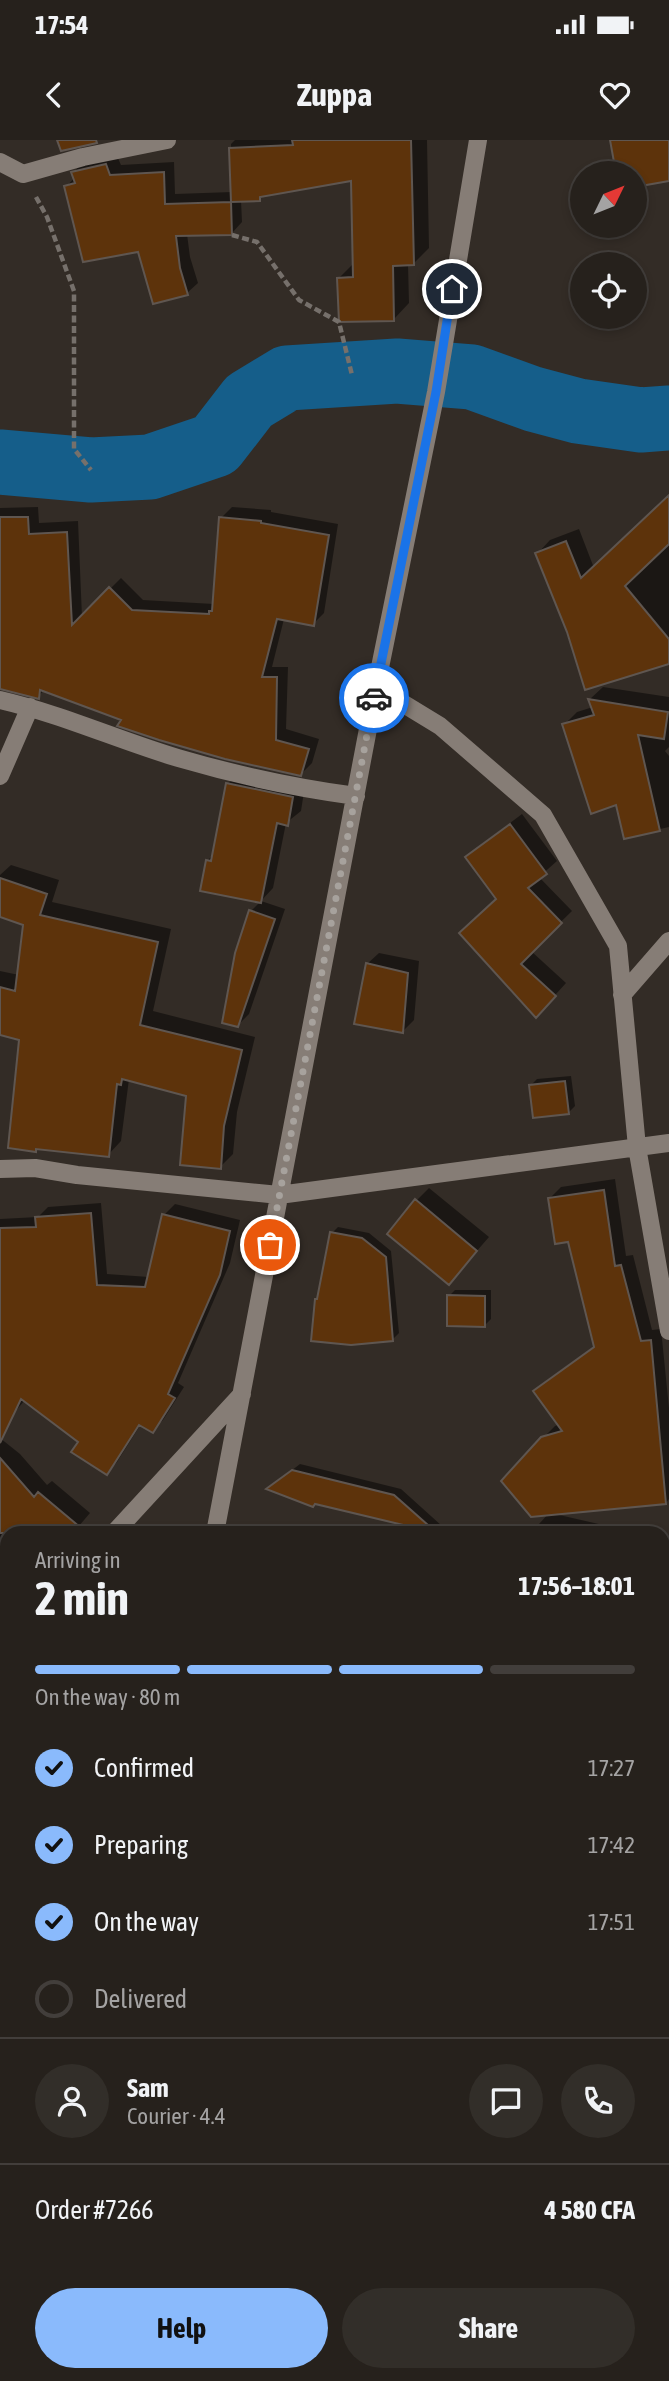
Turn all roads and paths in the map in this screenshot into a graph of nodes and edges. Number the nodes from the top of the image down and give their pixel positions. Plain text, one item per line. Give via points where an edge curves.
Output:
1 (167, 140) edge
2 (478, 140) edge
3 (0, 162) edge
4 (23, 174) junction
5 (232, 235) dead end
6 (352, 375) dead end
7 (91, 470) dead end
8 (376, 687) junction
9 (0, 700) edge
10 (30, 706) junction
11 (0, 776) edge
12 (356, 796) junction
13 (669, 941) edge
14 (622, 995) junction
15 (669, 1143) edge
16 (637, 1147) junction
17 (0, 1169) edge
18 (279, 1195) junction
19 (669, 1331) edge
20 (242, 1394) junction
21 (120, 1526) edge
22 (216, 1526) edge

1 - 4 street
2 - 8 street via 436,392
3 - 4 street
4 - 7 path via 47,217 74,291 74,449
5 - 6 path via 257,242 299,300 339,322
8 - 12 street
8 - 14 street via 440,726 543,814 618,946
9 - 10 street
10 - 11 street
10 - 12 street via 178,758 301,788
12 - 18 street
13 - 14 street
14 - 16 street
15 - 16 street
16 - 18 street
16 - 19 street
17 - 18 street via 36,1168
18 - 20 street
20 - 21 street
20 - 22 street

